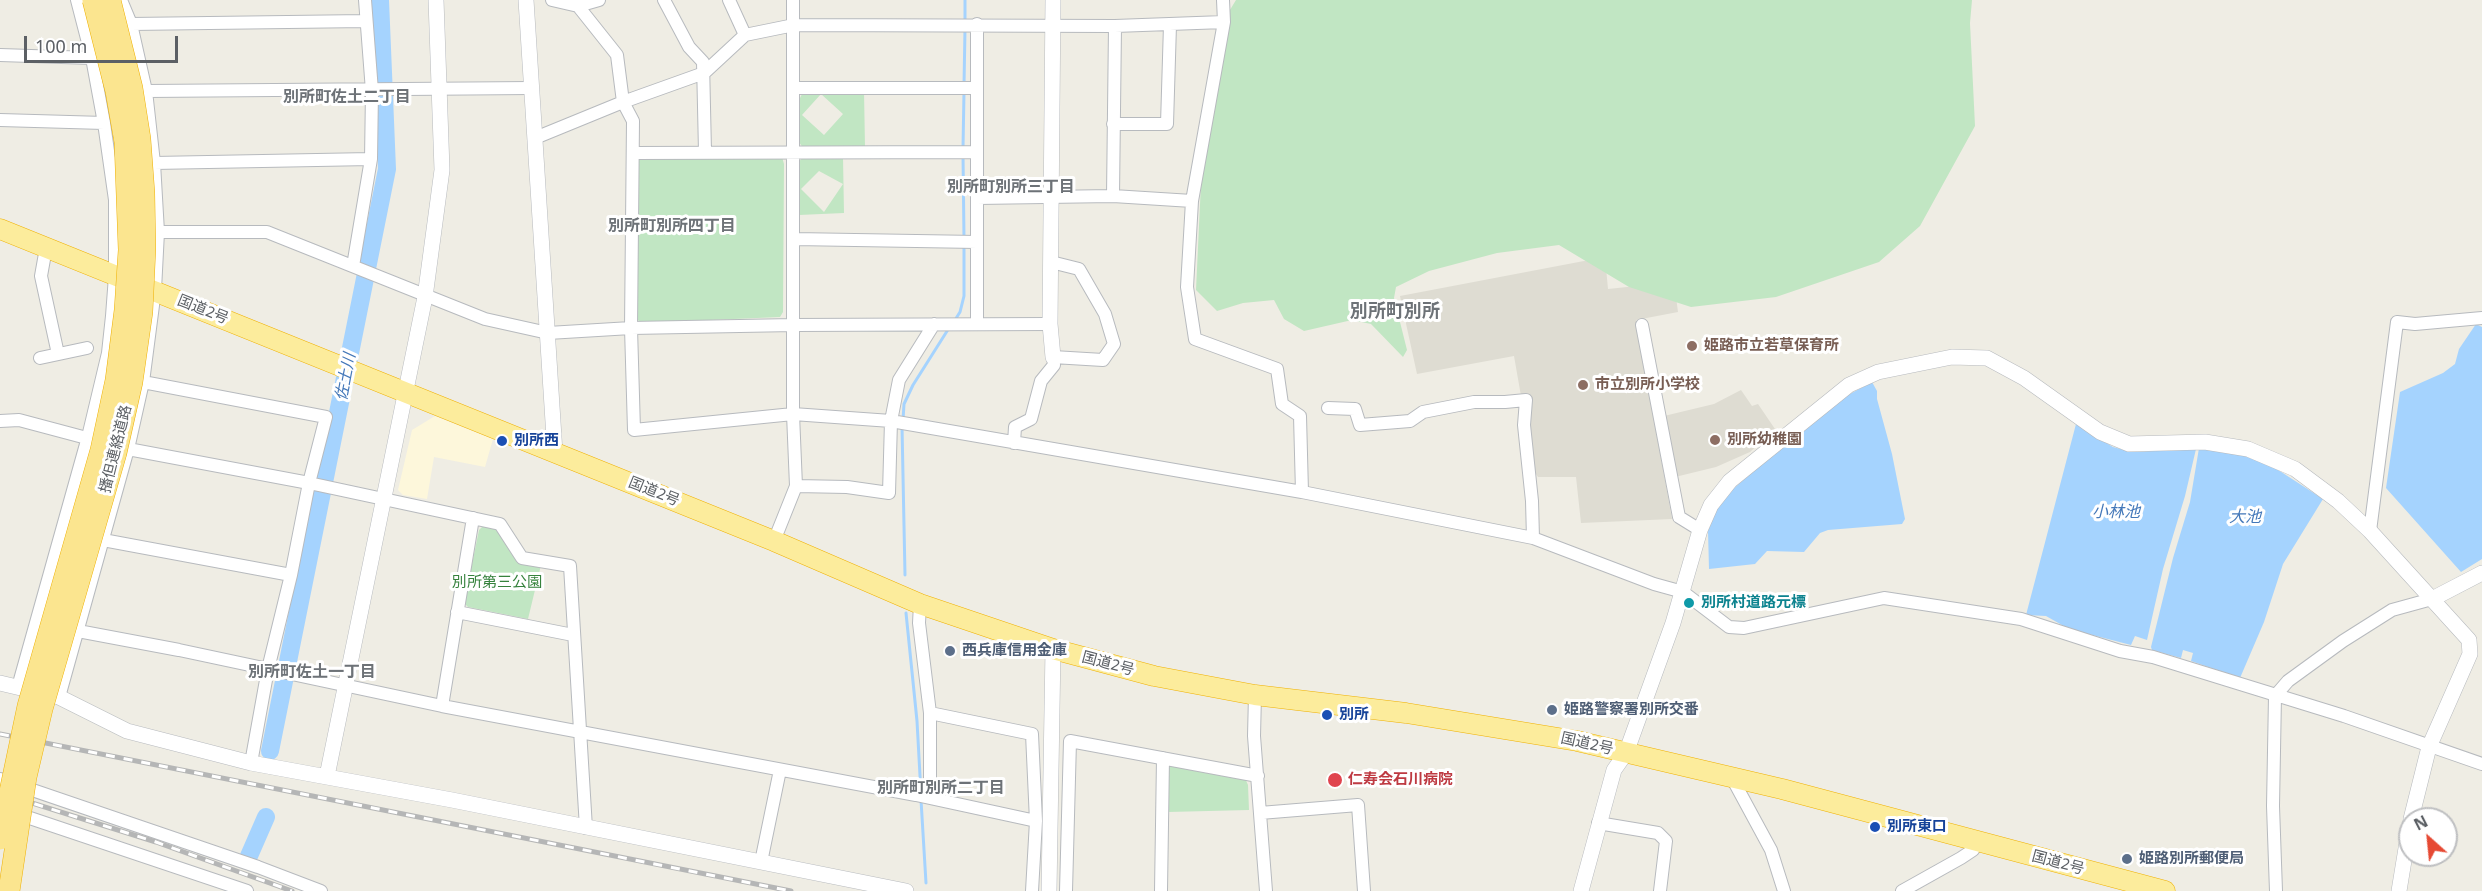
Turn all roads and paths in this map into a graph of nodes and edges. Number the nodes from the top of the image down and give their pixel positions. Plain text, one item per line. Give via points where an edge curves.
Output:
1 (77, 0) edge
2 (93, 0) edge
3 (110, 0) edge
4 (121, 0) edge
5 (365, 0) edge
6 (436, 0) edge
7 (526, 0) edge
8 (552, 0) edge
9 (599, 0) edge
10 (664, 0) edge
11 (729, 0) edge
12 (793, 0) edge
13 (1053, 0) edge
14 (1223, 0) edge
15 (578, 6) junction
16 (366, 21) junction
17 (1224, 22) junction
18 (131, 24) junction
19 (976, 24) junction
20 (794, 25) junction
21 (1053, 25) junction
22 (1170, 25) junction
23 (1115, 26) junction
24 (745, 35) junction
25 (0, 55) edge
26 (92, 58) junction
27 (704, 73) junction
28 (976, 87) junction
29 (532, 88) junction
30 (794, 88) junction
31 (440, 90) junction
32 (146, 91) junction
33 (380, 91) junction
34 (623, 102) junction
35 (0, 120) edge
36 (104, 123) junction
37 (1113, 124) junction
38 (535, 138) junction
39 (705, 152) junction
40 (977, 152) junction
41 (634, 153) junction
42 (792, 153) junction
43 (371, 159) junction
44 (154, 163) junction
45 (1113, 196) junction
46 (1052, 197) junction
47 (977, 198) junction
48 (1192, 201) junction
49 (0, 229) edge
50 (158, 232) junction
51 (794, 239) junction
52 (977, 242) junction
53 (46, 248) junction
54 (1051, 262) junction
55 (360, 269) junction
56 (116, 276) junction
57 (155, 290) junction
58 (425, 297) junction
59 (2482, 318) edge
60 (934, 324) junction
61 (977, 324) junction
62 (1050, 324) junction
63 (794, 325) junction
64 (1642, 325) dead end
65 (632, 328) junction
66 (548, 333) junction
67 (87, 348) dead end
68 (58, 354) junction
69 (1053, 357) junction
70 (40, 358) dead end
71 (143, 382) junction
72 (405, 392) junction
73 (1328, 408) dead end
74 (793, 414) junction
75 (0, 421) edge
76 (891, 422) junction
77 (88, 437) junction
78 (1014, 443) junction
79 (128, 449) junction
80 (555, 453) junction
81 (319, 485) junction
82 (796, 486) junction
83 (1302, 492) junction
84 (383, 499) junction
85 (473, 518) junction
86 (1700, 530) junction
87 (2370, 531) junction
88 (1533, 538) junction
89 (103, 540) junction
90 (774, 541) junction
91 (2482, 573) edge
92 (291, 575) junction
93 (1683, 592) junction
94 (2432, 599) junction
95 (920, 604) junction
96 (457, 612) junction
97 (78, 631) junction
98 (573, 635) junction
99 (1053, 649) junction
100 (280, 671) junction
101 (0, 683) edge
102 (346, 686) junction
103 (18, 687) junction
104 (1255, 695) junction
105 (2275, 696) junction
106 (59, 697) junction
107 (442, 706) junction
108 (930, 713) junction
109 (582, 732) junction
110 (2429, 747) junction
111 (1626, 753) junction
112 (1163, 758) junction
113 (251, 763) junction
114 (2482, 764) edge
115 (780, 770) junction
116 (327, 776) junction
117 (1258, 776) junction
118 (1732, 778) junction
119 (0, 779) edge
120 (924, 797) junction
121 (2414, 807) edge
122 (0, 808) edge
123 (1260, 813) junction
124 (1036, 821) junction
125 (1598, 823) junction
126 (586, 828) junction
127 (0, 839) edge
128 (1977, 843) junction
129 (761, 862) junction
130 (2403, 867) edge
131 (2123, 886) edge
132 (9, 891) edge
133 (247, 891) edge
134 (321, 891) edge
135 (906, 891) edge
136 (1032, 891) edge
137 (1048, 891) edge
138 (1066, 891) edge
139 (1161, 891) edge
140 (1266, 891) edge
141 (1364, 891) edge
142 (1581, 891) edge
143 (1660, 891) edge
144 (1784, 891) edge
145 (1902, 891) edge
146 (2165, 891) edge
147 (2276, 891) edge
148 (2399, 891) edge

1 - 26 street
2 - 127 highway, 播但連絡道路, bridge via 125,142 129,250 125,310 101,450 28,706
3 - 132 highway, 播但連絡道路, bridge via 140,139 144,204 142,312 116,453 26,777
4 - 18 street
5 - 16 street
6 - 31 street
7 - 29 street
8 - 15 street
9 - 15 street
10 - 27 street via 689,47 703,62
11 - 24 street
12 - 20 street
13 - 21 street
14 - 17 street
15 - 34 street via 617,55
16 - 18 street
16 - 33 street
17 - 22 street
17 - 48 street
18 - 32 street
19 - 20 street
19 - 21 street
19 - 28 street
20 - 24 street
20 - 30 street
21 - 23 street
21 - 46 street
22 - 23 street
22 - 37 street via 1167,124
23 - 37 street
24 - 27 street
25 - 26 street
26 - 36 street
27 - 34 street
27 - 39 street
28 - 30 street
28 - 40 street
29 - 31 street
29 - 38 street
30 - 42 street
31 - 33 street
31 - 58 street via 442,170
32 - 33 street
32 - 44 street
33 - 43 street
34 - 38 street
34 - 41 street via 633,121
35 - 36 street
36 - 56 street via 115,200
37 - 45 street
38 - 66 street
39 - 41 street
39 - 42 street
40 - 42 street
40 - 47 street
41 - 65 street
42 - 51 street
43 - 44 street
43 - 55 street
44 - 50 street
45 - 46 street
45 - 48 street
46 - 47 street
46 - 54 street
47 - 52 street
48 - 83 street via 1187,287 1195,339 1277,369 1282,404 1300,416
49 - 53 highway, 国道2号
50 - 55 street via 267,232
50 - 57 street
51 - 52 street
51 - 63 street
52 - 61 street
53 - 56 highway, 国道2号
53 - 68 street via 41,276
54 - 62 street
54 - 69 street via 1079,270 1105,314 1114,344 1103,360
55 - 58 street
56 - 57 highway, 国道2号
56 - 77 street via 108,352
57 - 71 street
57 - 72 highway, 国道2号
58 - 66 street via 485,319
58 - 72 street
59 - 87 street via 2397,322
60 - 61 street
60 - 63 street
60 - 76 street via 899,380
61 - 62 street
62 - 69 street
63 - 65 street
63 - 74 street
64 - 86 street via 1679,517
65 - 66 street
65 - 74 street via 634,430
66 - 80 street
67 - 68 street
68 - 70 street
69 - 78 street via 1054,365 1041,381 1030,419 1015,427
71 - 79 street
71 - 81 street via 326,417
72 - 80 highway, 国道2号
72 - 84 street
73 - 88 street via 1355,409 1360,425 1410,421 1423,412 1474,402 1526,400 1524,425
74 - 76 street
74 - 82 street
75 - 77 street via 19,420
76 - 78 street
76 - 82 street via 890,493 847,486
77 - 79 street
77 - 103 street
78 - 83 street
79 - 81 street
79 - 89 street
80 - 90 highway, 国道2号
81 - 84 street
81 - 92 street
82 - 90 street
83 - 88 street
84 - 85 street
84 - 102 street
85 - 96 street
85 - 98 street via 500,524 522,558 570,566
86 - 87 street via 1711,505 1730,481 1849,385 1878,372 1952,357 1987,358 2024,378 2100,432 2129,444 2205,442 2248,449 2295,469
86 - 93 street
87 - 94 street
88 - 93 street
89 - 92 street
89 - 97 street
90 - 95 highway, 国道2号
91 - 94 street
92 - 100 street
93 - 105 street via 1729,627 1884,598 2021,619
93 - 111 street
94 - 105 street via 2392,610 2343,641
94 - 110 street via 2469,640 2470,654
95 - 99 highway, 国道2号
95 - 108 street
96 - 98 street
96 - 107 street
97 - 100 street
97 - 106 street
98 - 109 street
99 - 104 highway, 国道2号 via 1154,676
99 - 137 street
100 - 102 street
100 - 113 street
101 - 103 street
102 - 107 street
102 - 116 street
103 - 106 street
104 - 111 highway, 国道2号 via 1521,730
104 - 117 street
105 - 110 street
105 - 147 street
106 - 113 street via 127,731
107 - 109 street
108 - 120 street
108 - 124 street via 1032,734
109 - 115 street
109 - 126 street
110 - 114 street
110 - 121 street
111 - 118 highway, 国道2号
111 - 125 street via 1614,770
112 - 117 street
112 - 138 street via 1070,741
112 - 139 street
113 - 116 street
115 - 120 street
115 - 129 street
116 - 126 street
117 - 123 street
118 - 128 highway, 国道2号
118 - 144 street via 1770,850
119 - 134 street
120 - 124 street
122 - 133 street
123 - 140 street
123 - 141 street via 1358,805
124 - 136 street
125 - 142 street
125 - 143 street via 1658,833 1665,841
126 - 129 street
128 - 131 highway, 国道2号
128 - 145 street via 1961,858
129 - 135 street
130 - 148 street
131 - 146 highway, 国道2号

